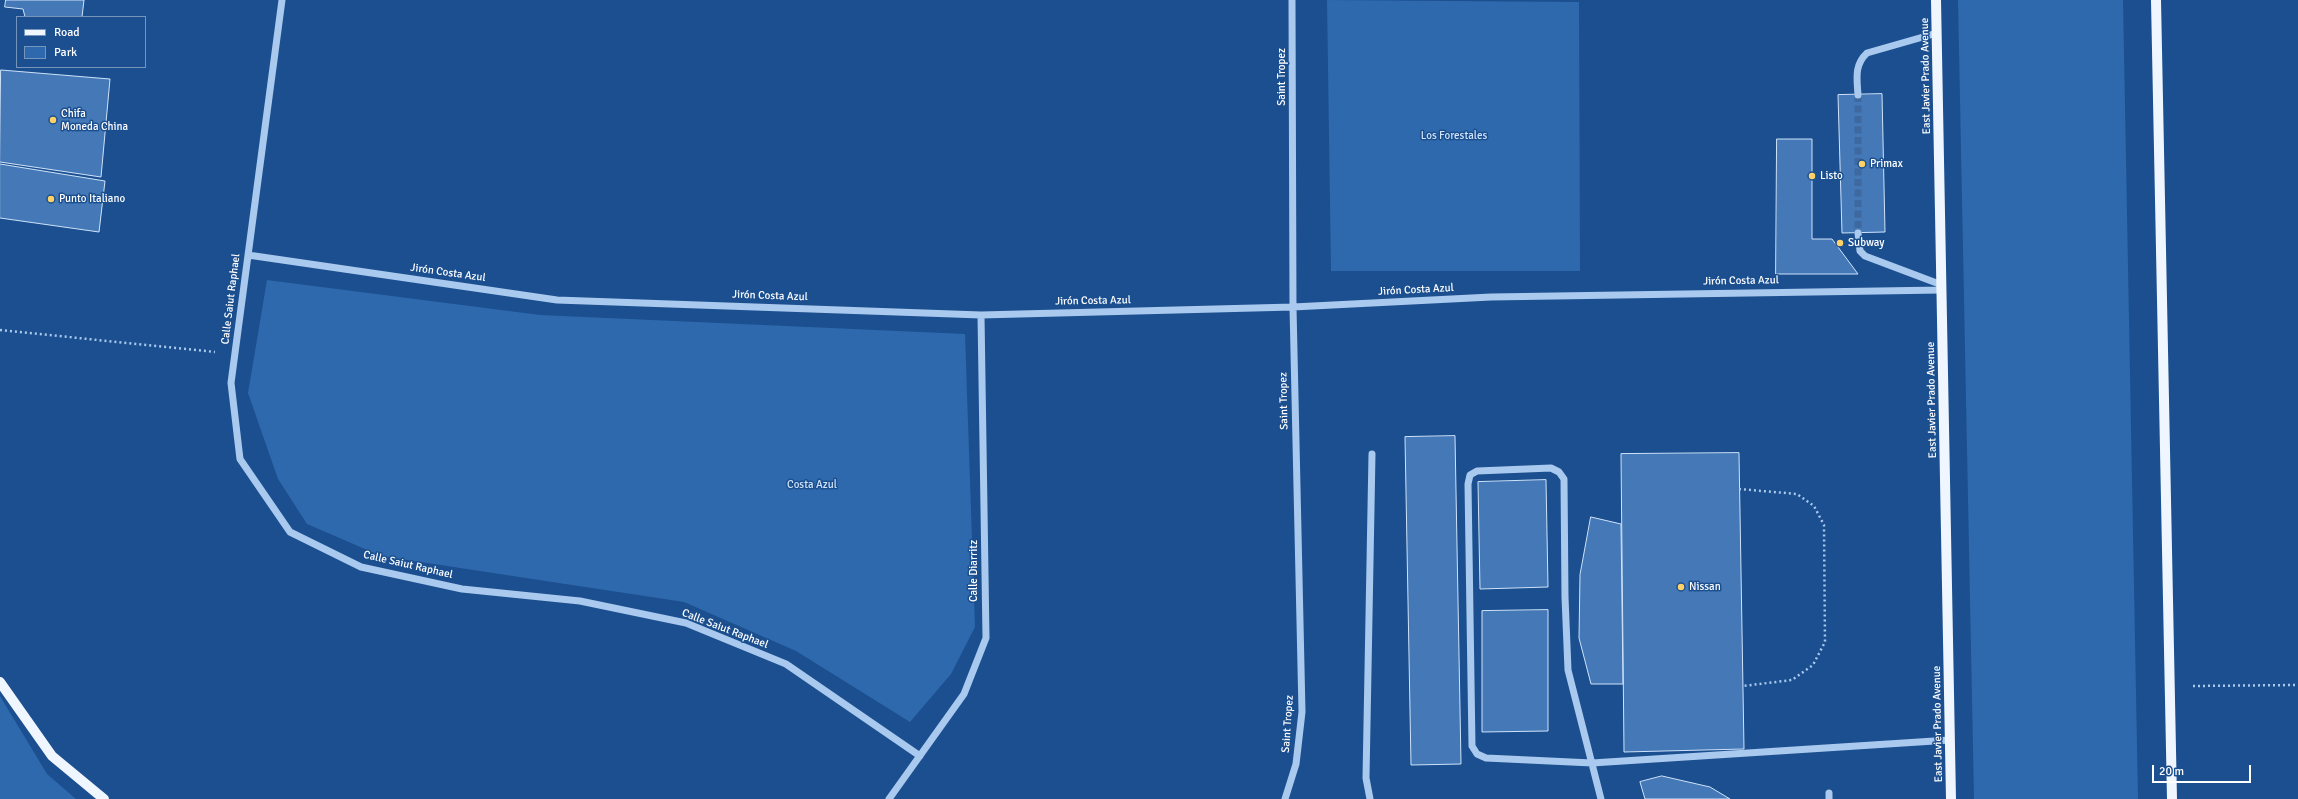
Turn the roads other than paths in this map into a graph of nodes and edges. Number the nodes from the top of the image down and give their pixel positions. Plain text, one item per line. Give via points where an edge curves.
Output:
1 (282, 0) edge
2 (1292, 0) edge
3 (1936, 0) edge
4 (2156, 0) edge
5 (1937, 33) junction
6 (1858, 94) tunnel mouth
7 (1858, 233) tunnel mouth
8 (248, 255) junction
9 (1942, 287) junction
10 (1293, 307) junction
11 (982, 315) junction
12 (1372, 454) dead end
13 (0, 682) edge
14 (1950, 740) junction
15 (920, 756) junction
16 (1592, 764) junction
17 (104, 799) edge
18 (889, 799) edge
19 (1285, 799) edge
20 (1370, 799) edge
21 (1601, 799) edge
22 (1951, 799) edge
23 (2172, 799) edge

1 - 8 street, Calle Saiut Raphael
2 - 10 street, Saint Tropez
3 - 5 main road, East Javier Prado Avenue
4 - 23 main road
5 - 6 street via 1867,53 1860,59 1857,67
5 - 9 main road, East Javier Prado Avenue
7 - 9 street via 1860,251 1865,256
8 - 11 street, Jirón Costa Azul via 557,300
8 - 15 street, Calle Saiut Raphael via 231,383 240,458 290,532 361,567 462,589 580,602 686,623 786,664
9 - 10 street, Jirón Costa Azul via 1491,297
9 - 14 main road, East Javier Prado Avenue
10 - 11 street, Jirón Costa Azul
10 - 19 street, Saint Tropez via 1302,712 1296,764
11 - 15 street, Calle Diarritz via 986,638 964,694
12 - 20 street via 1366,778
13 - 17 main road via 52,756
14 - 16 street
14 - 22 main road, East Javier Prado Avenue
15 - 18 street, Calle Diarritz
16 - 16 street via 1568,670 1564,597 1564,479 1551,468 1477,471 1470,475 1468,484 1472,746 1477,754 1486,758
16 - 21 street

